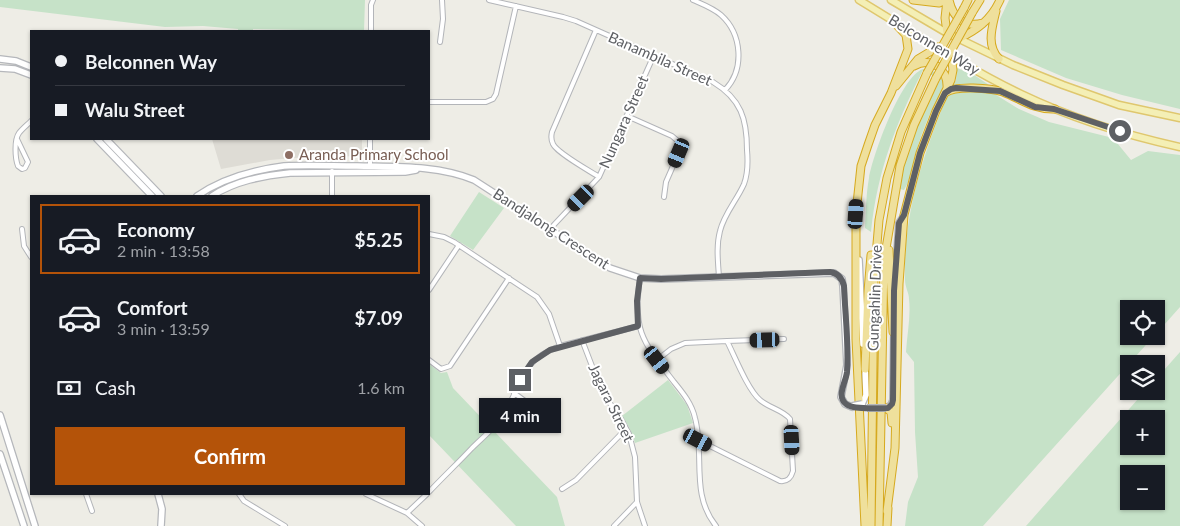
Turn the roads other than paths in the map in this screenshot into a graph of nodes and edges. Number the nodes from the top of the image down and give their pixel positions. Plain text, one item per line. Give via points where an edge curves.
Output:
1 (372, 0) edge
2 (442, 0) edge
3 (489, 0) edge
4 (693, 0) edge
5 (859, 0) edge
6 (891, 0) edge
7 (913, 0) edge
8 (947, 0) edge
9 (968, 0) edge
10 (980, 0) edge
11 (999, 3) edge
12 (516, 6) junction
13 (892, 20) junction
14 (985, 22) junction
15 (371, 30) edge
16 (596, 30) junction
17 (947, 33) junction
18 (958, 39) junction
19 (440, 42) dead end
20 (949, 43) junction
21 (938, 48) junction
22 (951, 55) junction
23 (654, 56) junction
24 (0, 59) edge
25 (999, 59) junction
26 (0, 68) edge
27 (30, 70) edge
28 (908, 71) junction
29 (725, 90) junction
30 (946, 91) junction
31 (891, 92) junction
32 (430, 102) edge
33 (1054, 109) junction
34 (627, 116) junction
35 (1180, 118) edge
36 (30, 122) edge
37 (17, 139) junction
38 (98, 140) edge
39 (107, 140) edge
40 (370, 140) edge
41 (1180, 147) edge
42 (332, 169) junction
43 (370, 169) junction
44 (141, 175) junction
45 (599, 177) junction
46 (136, 180) junction
47 (151, 195) edge
48 (160, 195) edge
49 (199, 195) edge
50 (214, 195) edge
51 (332, 195) edge
52 (664, 197) dead end
53 (882, 199) junction
54 (856, 214) junction
55 (904, 215) junction
56 (888, 227) junction
57 (22, 229) dead end
58 (550, 229) junction
59 (430, 234) edge
60 (459, 245) junction
61 (30, 255) edge
62 (718, 277) junction
63 (509, 278) junction
64 (640, 278) junction
65 (430, 288) edge
66 (638, 326) junction
67 (784, 339) dead end
68 (582, 340) junction
69 (727, 341) junction
70 (893, 345) junction
71 (560, 346) junction
72 (657, 360) junction
73 (430, 361) edge
74 (865, 369) junction
75 (514, 393) junction
76 (863, 406) junction
77 (886, 408) junction
78 (0, 415) edge
79 (544, 416) dead end
80 (626, 429) junction
81 (698, 440) junction
82 (0, 454) edge
83 (562, 489) dead end
84 (430, 491) edge
85 (86, 495) edge
86 (158, 495) edge
87 (240, 495) edge
88 (368, 495) edge
89 (426, 495) edge
90 (637, 502) junction
91 (92, 511) dead end
92 (888, 511) junction
93 (407, 513) junction
94 (24, 526) edge
95 (35, 526) edge
96 (162, 526) edge
97 (284, 526) edge
98 (422, 526) edge
99 (614, 526) edge
100 (645, 526) edge
101 (716, 526) edge
102 (865, 526) edge
103 (871, 526) edge
104 (879, 526) edge
105 (887, 526) edge

1 - 15 street
2 - 19 street
3 - 12 street, Banambila Street
4 - 29 street via 720,14 736,38 738,66
5 - 13 main road, Belconnen Way
6 - 17 main road, Belconnen Way
7 - 8 highway via 939,3
8 - 14 highway via 960,20 971,25
8 - 17 highway
9 - 53 highway, Gungahlin Drive, bridge via 909,110
10 - 56 highway, Gungahlin Drive, bridge via 914,125 903,155
11 - 14 highway
11 - 25 highway via 991,43
12 - 16 street, Banambila Street via 564,17
12 - 32 street via 495,98 486,102
13 - 21 main road, Belconnen Way
13 - 31 highway via 905,33 908,45
14 - 18 highway
16 - 23 street, Banambila Street
16 - 45 street via 551,139 558,150
17 - 18 main road, Belconnen Way
17 - 20 main road
18 - 20 main road
18 - 25 main road, Belconnen Way
20 - 21 main road
20 - 22 main road
21 - 22 main road, Belconnen Way
21 - 28 highway via 923,55
22 - 30 highway via 953,76
22 - 33 main road, Belconnen Way via 989,78
23 - 29 street, Banambila Street
23 - 34 street, Nungara Street
24 - 27 street via 16,61
25 - 35 main road, Belconnen Way via 1119,105
26 - 27 street
28 - 30 highway via 922,62 936,65 946,75
28 - 31 highway
29 - 62 street, Banambila Street via 738,105 744,120 748,163 744,183 719,234
30 - 33 highway via 956,88 992,90 1035,107
30 - 55 highway via 920,153
31 - 54 highway via 861,166
33 - 41 main road, Belconnen Way
34 - 45 street, Nungara Street
34 - 52 street via 679,142 680,150 666,182
36 - 37 street
37 - 37 street via 28,162 22,169 16,162
38 - 46 street
39 - 44 street
40 - 43 street
42 - 43 street, Bandjalong Crescent
42 - 49 street, Bandjalong Crescent via 264,168 228,180
42 - 50 street, Bandjalong Crescent via 272,175 231,186
42 - 51 street
43 - 58 street, Bandjalong Crescent via 405,172 421,169 448,172 474,180
44 - 46 street
44 - 48 street
45 - 58 street, Nungara Street
46 - 47 street
53 - 74 highway via 876,216 869,275
53 - 103 highway, Gungahlin Drive via 874,286
54 - 74 street
54 - 102 highway via 856,339
55 - 70 street via 899,223 896,258
55 - 92 highway via 895,448
56 - 70 highway
56 - 104 highway, Gungahlin Drive via 882,287
57 - 61 street via 24,246
58 - 64 street, Bandjalong Crescent via 610,268
59 - 60 street
60 - 63 street
60 - 65 street
62 - 64 street, Bandjalong Crescent
62 - 76 street, Bandjalong Crescent, bridge via 826,272 839,276 844,286 847,365 841,395 844,403 851,407
63 - 71 street via 544,305 554,323
63 - 73 street via 450,366 441,369
64 - 66 street
66 - 68 street
66 - 72 street
67 - 69 street
68 - 71 street
68 - 80 street, Jagara Street via 602,392
69 - 72 street via 685,343
69 - 81 street via 757,397 790,419 791,477 780,481
70 - 77 street via 893,401
71 - 75 street via 532,362
72 - 81 street via 691,406
74 - 76 street
75 - 79 street
75 - 84 street via 493,428
76 - 77 street, Bandjalong Crescent, bridge
77 - 92 highway via 892,414
78 - 95 street
80 - 83 street via 576,480
80 - 90 street, Jagara Street via 635,457
81 - 101 street via 700,492 705,509
82 - 94 street
85 - 91 street
86 - 96 street
87 - 97 street
88 - 93 street
89 - 93 street
90 - 99 street
90 - 100 street, Jagara Street
92 - 105 highway
93 - 98 street

